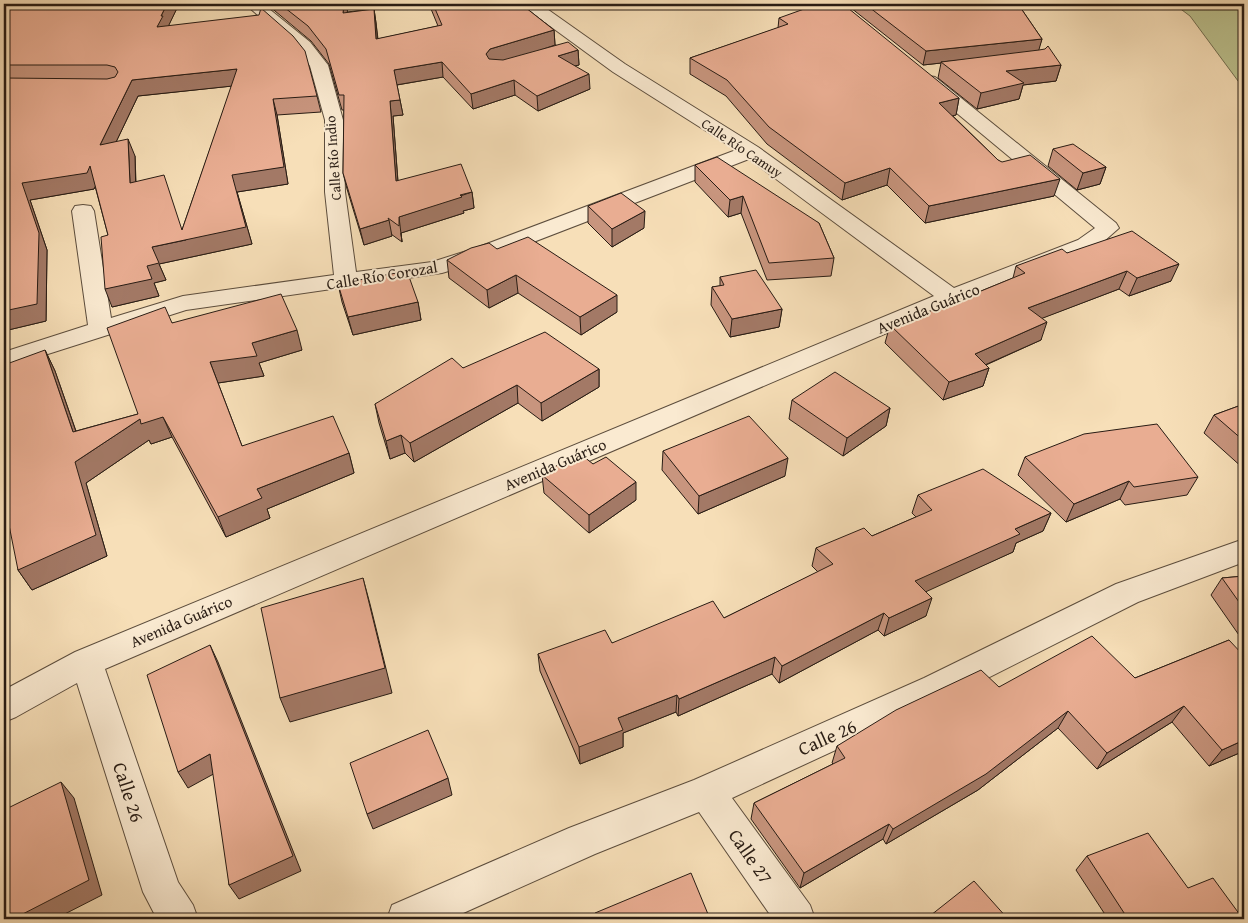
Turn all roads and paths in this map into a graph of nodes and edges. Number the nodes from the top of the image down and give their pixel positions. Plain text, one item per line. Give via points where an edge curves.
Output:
1 (253, 4) edge
2 (530, 4) edge
3 (584, 44) junction
4 (565, 50) edge
5 (938, 70) dead end
6 (750, 151) junction
7 (83, 211) dead end
8 (346, 281) junction
9 (951, 298) junction
10 (101, 328) junction
11 (4, 360) edge
12 (1244, 550) edge
13 (86, 662) junction
14 (4, 707) edge
15 (706, 792) junction
16 (179, 919) edge
17 (406, 919) edge
18 (796, 919) edge

1 - 8 street, Calle Río Indio via 304,46 319,66 334,120 335,192
2 - 3 street, Calle Río Camuy
3 - 4 street
3 - 6 street, Calle Río Camuy
5 - 9 street, Avenida Guárico via 915,70 1108,228 1086,245
6 - 8 street, Calle Río Corozal via 484,253 434,268
6 - 9 street, Calle Río Camuy
7 - 10 street
8 - 10 street, Calle Río Corozal via 183,304
9 - 13 street, Avenida Guárico
10 - 11 street, Calle Río Corozal
12 - 15 street, Calle 26 via 1127,593 936,688
13 - 14 street, Avenida Guárico
13 - 16 street, Calle 26 via 162,892
15 - 17 street, Calle 26 via 582,841
15 - 18 street, Calle 27

